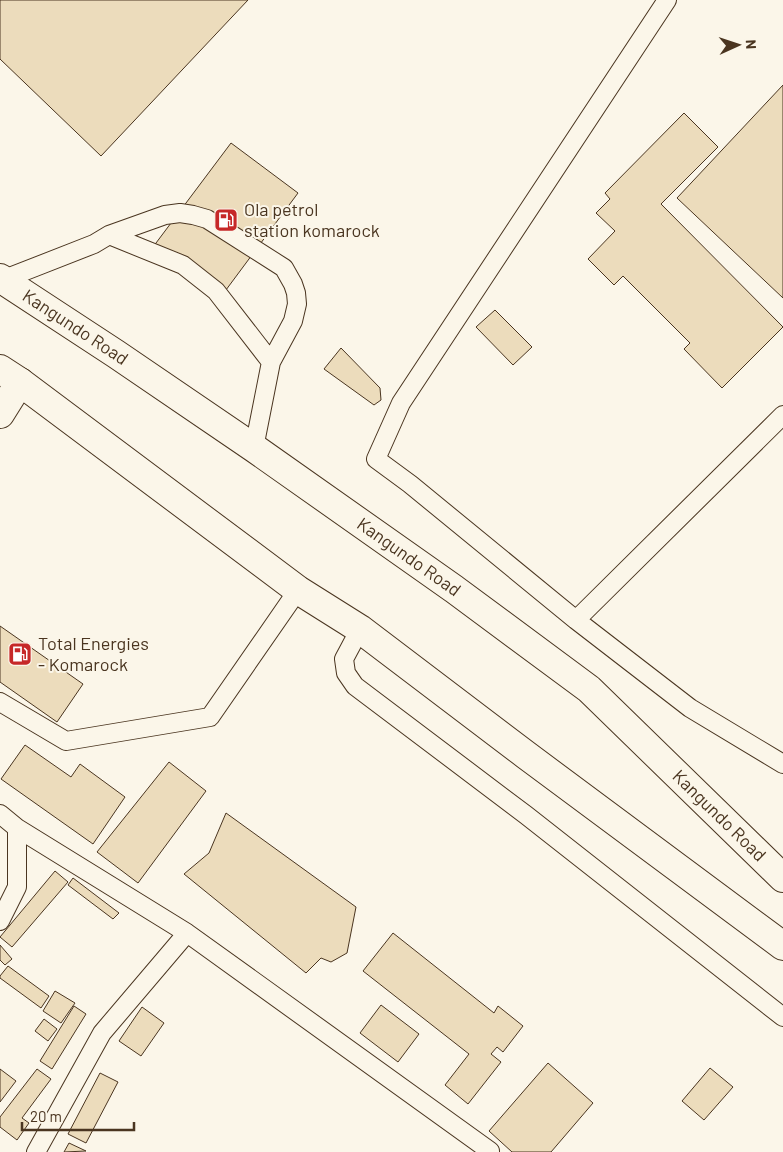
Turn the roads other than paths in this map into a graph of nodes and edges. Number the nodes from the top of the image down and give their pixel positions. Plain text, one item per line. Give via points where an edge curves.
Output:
1 (668, 0) edge
2 (110, 235) junction
3 (1, 279) edge
4 (271, 362) junction
5 (10, 375) edge
6 (0, 414) edge
7 (783, 415) edge
8 (254, 448) junction
9 (298, 590) junction
10 (576, 620) junction
11 (360, 629) junction
12 (0, 702) edge
13 (783, 764) edge
14 (0, 814) edge
15 (17, 828) junction
16 (783, 878) edge
17 (0, 921) edge
18 (187, 933) junction
19 (783, 946) edge
20 (783, 1017) edge
21 (36, 1152) edge
22 (490, 1152) edge

1 - 10 lane via 401,403 376,459
2 - 3 lane
2 - 4 lane via 183,266 216,291
2 - 4 lane via 165,215 193,215 208,220 284,268 293,284 297,304 293,321
3 - 8 main road, Kangundo Road
4 - 8 lane
5 - 6 main road
5 - 9 main road
7 - 10 lane
8 - 16 main road, Kangundo Road via 589,689
9 - 11 main road
9 - 12 lane via 210,717 66,741
10 - 13 lane via 690,708
11 - 19 main road
11 - 20 lane via 344,659 346,673 354,686 526,815
14 - 15 lane
15 - 17 lane via 17,887
15 - 18 lane
18 - 21 lane via 102,1033
18 - 22 lane

